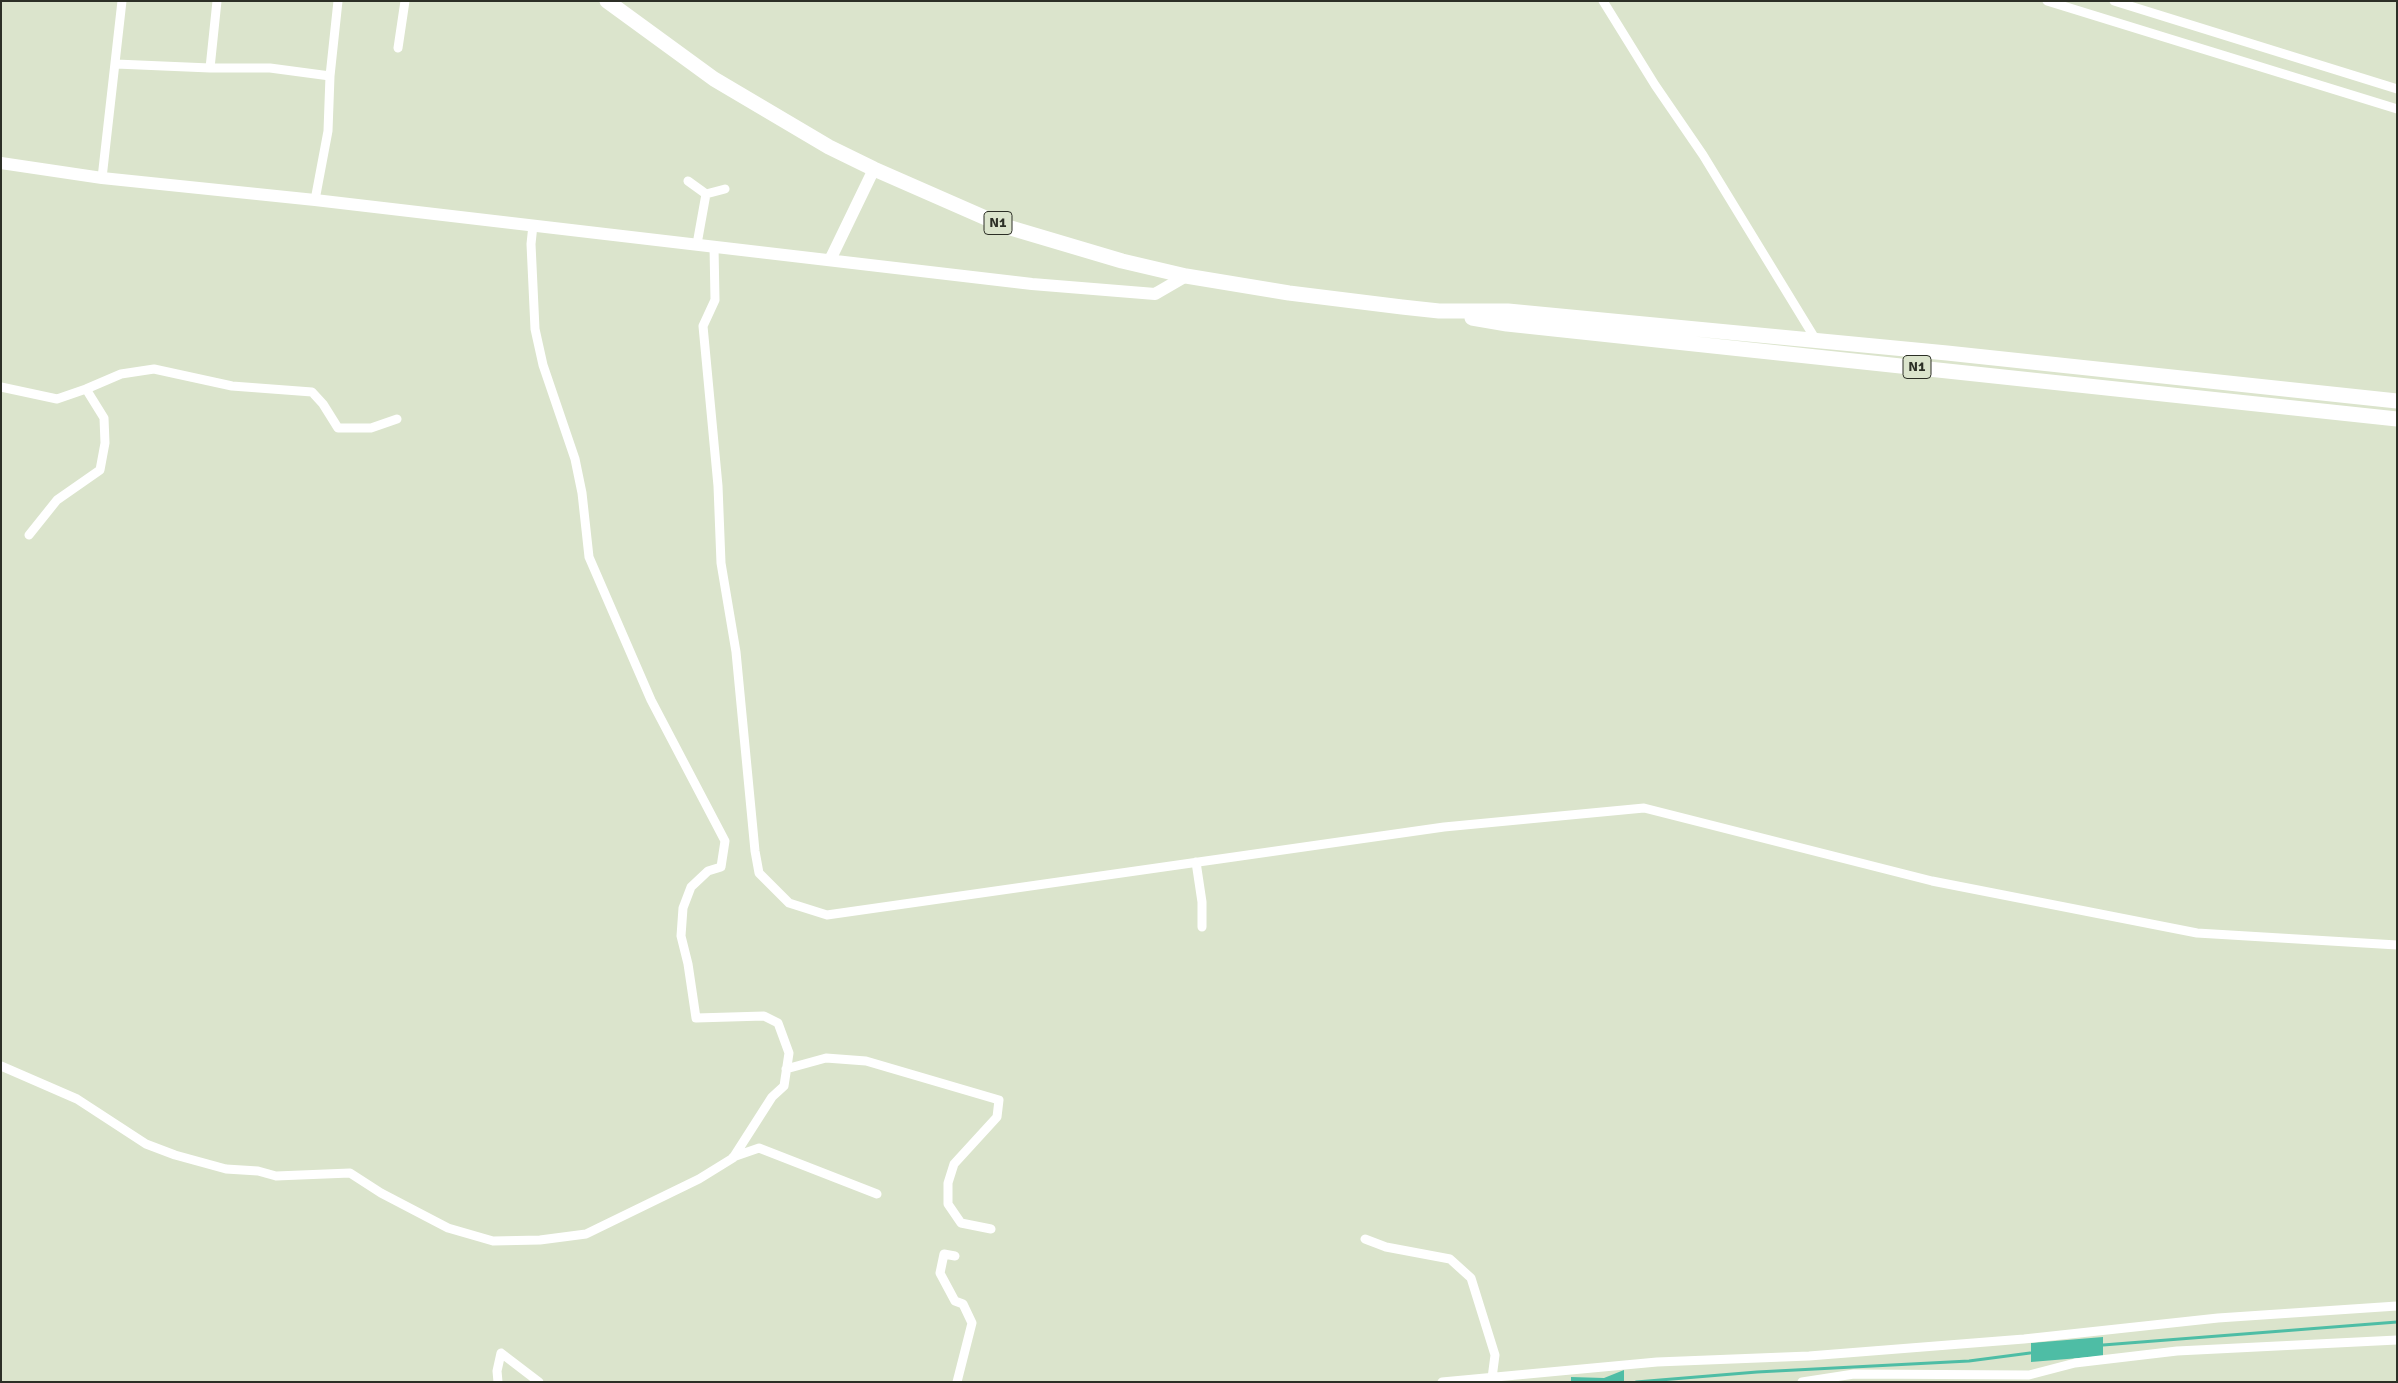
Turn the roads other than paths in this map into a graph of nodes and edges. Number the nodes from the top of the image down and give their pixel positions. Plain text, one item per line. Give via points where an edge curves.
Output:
1 (122, 1) edge
2 (218, 1) edge
3 (338, 1) edge
4 (405, 1) edge
5 (607, 1) edge
6 (1603, 1) edge
7 (2047, 1) edge
8 (2114, 1) edge
9 (398, 48) dead end
10 (116, 64) junction
11 (210, 68) junction
12 (330, 76) junction
13 (2397, 89) edge
14 (2397, 109) edge
15 (1, 163) edge
16 (874, 169) junction
17 (102, 178) junction
18 (688, 181) dead end
19 (725, 189) dead end
20 (706, 194) junction
21 (315, 200) junction
22 (533, 225) junction
23 (696, 244) junction
24 (714, 246) junction
25 (830, 260) junction
26 (1186, 276) junction
27 (1438, 311) junction
28 (1816, 340) junction
29 (1, 387) edge
30 (86, 390) junction
31 (2397, 401) edge
32 (397, 419) dead end
33 (2397, 419) edge
34 (29, 535) dead end
35 (1196, 862) junction
36 (1202, 927) dead end
37 (2397, 945) edge
38 (1, 1066) edge
39 (786, 1069) junction
40 (733, 1158) junction
41 (877, 1194) dead end
42 (991, 1229) dead end
43 (1365, 1239) dead end
44 (955, 1256) dead end
45 (2397, 1306) edge
46 (2397, 1340) edge
47 (1920, 1376) junction
48 (1492, 1378) junction
49 (1837, 1379) edge
50 (498, 1382) edge
51 (538, 1382) edge
52 (957, 1382) edge
53 (1442, 1382) edge
54 (1802, 1382) edge
55 (1896, 1382) edge

1 - 10 street
2 - 11 street
3 - 12 street
4 - 9 street
5 - 16 highway, N1 via 714,79 829,148
6 - 28 street via 1703,155
7 - 14 street
8 - 13 street
10 - 11 street
10 - 17 street
11 - 12 street via 270,68
12 - 21 street via 328,131
15 - 17 main road
16 - 25 main road
16 - 26 highway, N1 via 1004,226
17 - 21 main road
18 - 20 street
19 - 20 street
20 - 23 street
21 - 22 main road
22 - 23 main road
22 - 39 street via 535,329 543,365 575,459 589,557 651,700 725,841 721,867 708,871 691,887 683,908 681,936 696,1018 764,1016 778,1023 789,1053
23 - 24 main road
24 - 25 main road
24 - 35 street via 714,300 703,326 718,486 721,563 736,652 759,873 789,902 828,915
25 - 26 main road via 1032,284 1155,294
26 - 27 highway, N1
27 - 28 highway, N1 via 1508,311
27 - 33 highway, N1 via 1507,324
28 - 31 highway, N1
29 - 30 street via 56,399
30 - 32 street via 121,374 154,369 232,386 312,392 338,428 371,428
30 - 34 street via 104,418 106,443 100,470 58,500
35 - 36 street
35 - 37 street via 1444,827 1644,808 1932,881 2196,933
38 - 40 street via 77,1099 146,1144 175,1155 226,1169 276,1176 350,1173 448,1228 493,1241 540,1240 586,1234 699,1179
39 - 40 street via 784,1086 772,1097
39 - 42 street via 826,1058 866,1061 999,1100 997,1117 954,1164 948,1183 948,1204 961,1223
40 - 41 street via 759,1148
43 - 48 street via 1386,1247 1450,1259 1471,1278 1495,1355
44 - 52 street via 944,1254 940,1273 955,1301 963,1304 972,1324
45 - 48 street via 2218,1318 2024,1339 1809,1356 1657,1362
46 - 47 street via 2176,1351 2075,1363 2029,1375
47 - 49 street via 1854,1374
47 - 55 street
48 - 53 street
49 - 54 street
50 - 51 street via 501,1352

